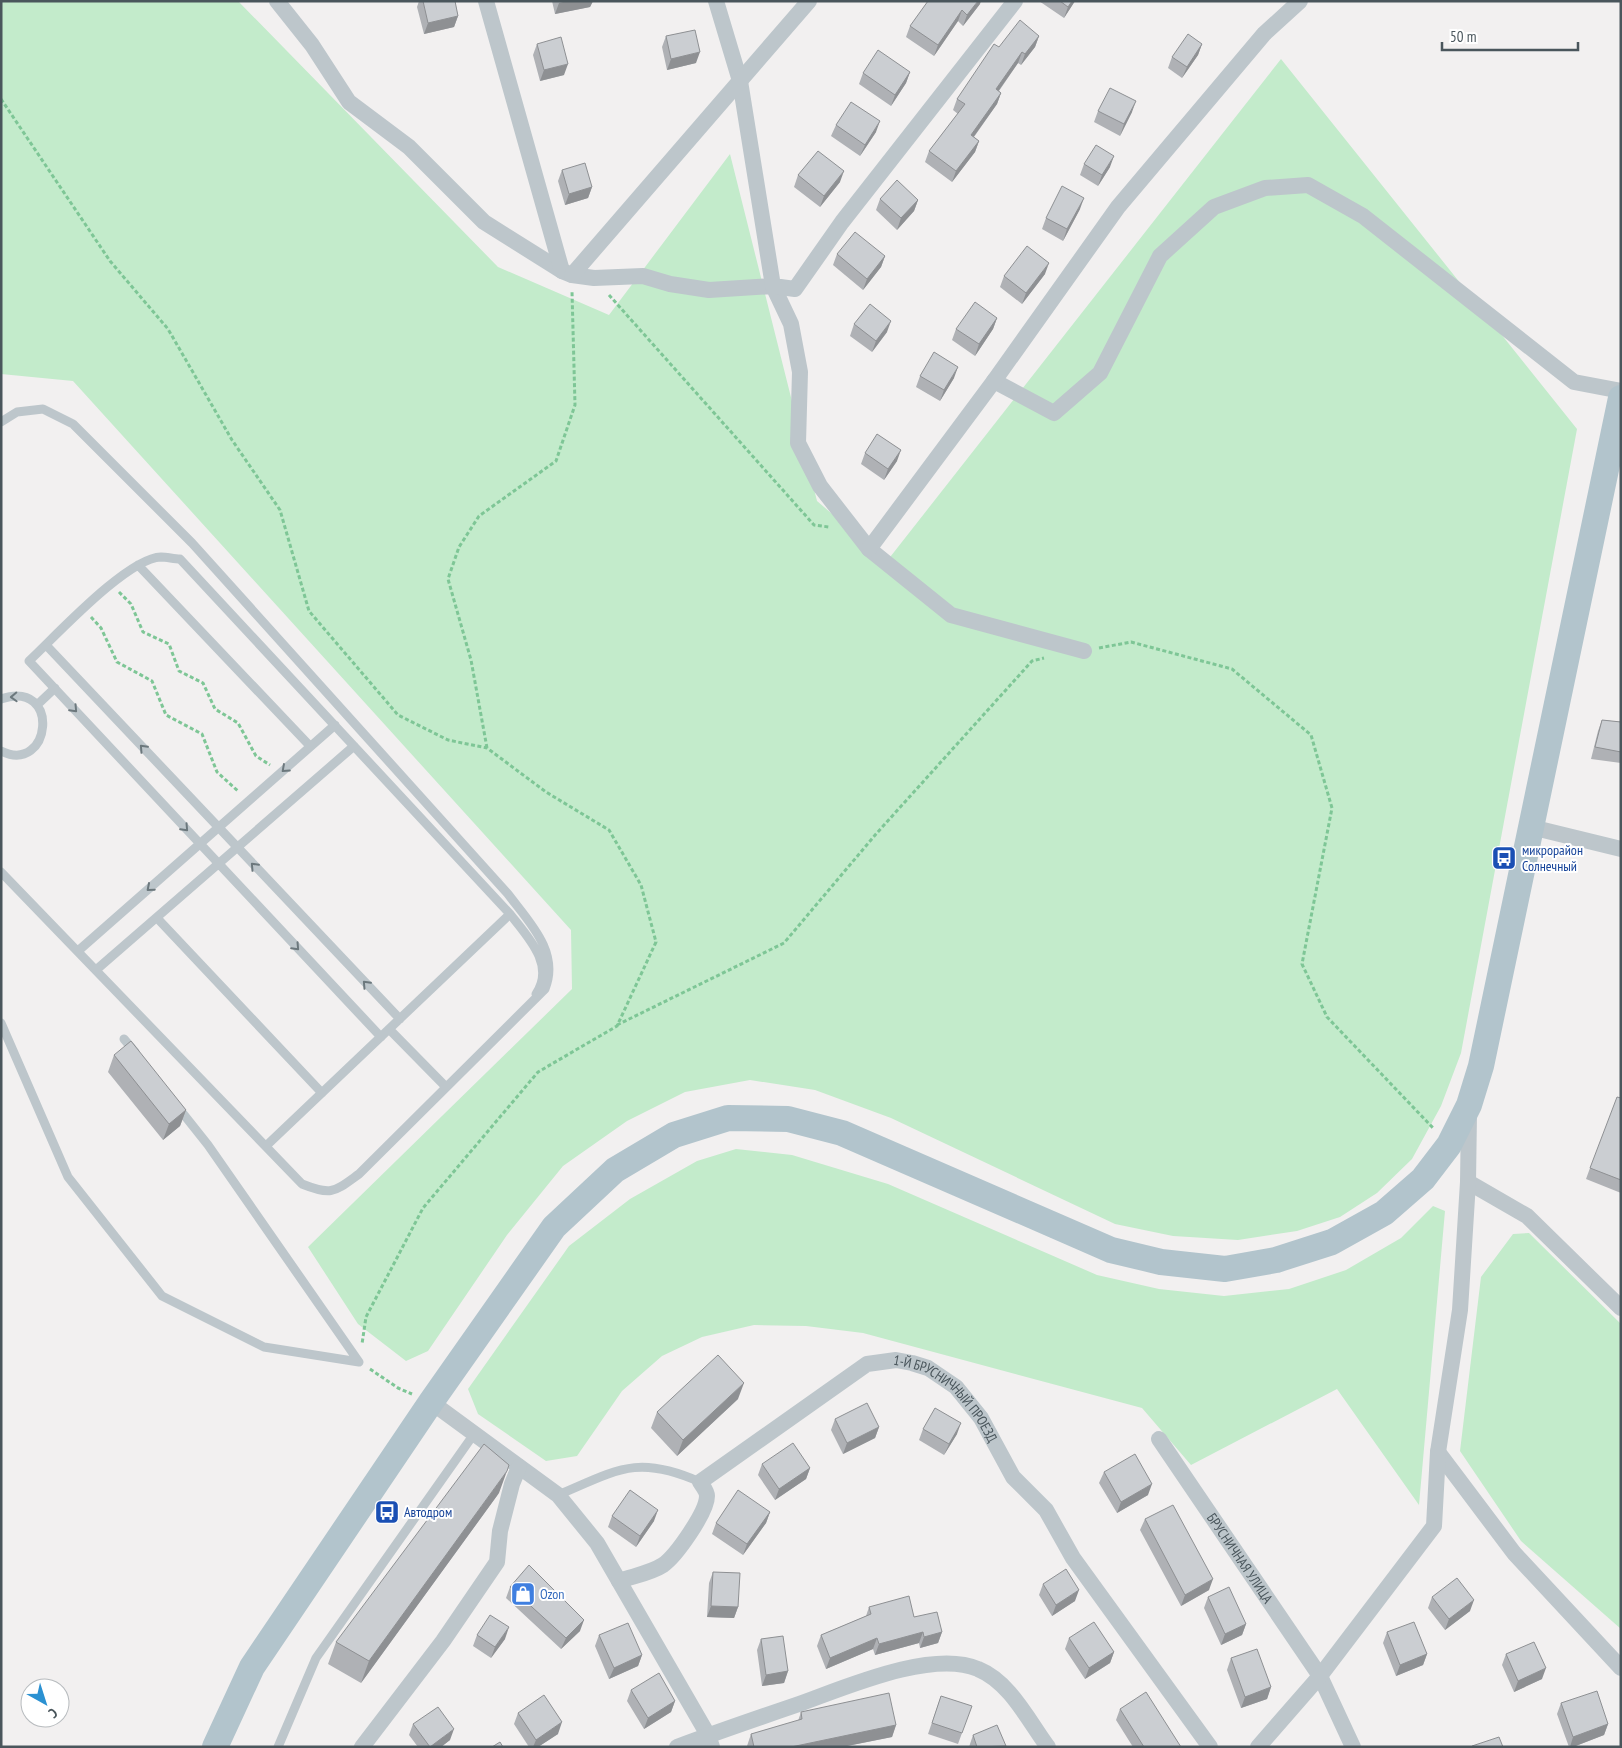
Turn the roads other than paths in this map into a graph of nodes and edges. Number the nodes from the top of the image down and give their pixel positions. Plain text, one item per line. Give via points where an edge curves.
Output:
1 (277, 1) edge
2 (486, 1) edge
3 (716, 1) edge
4 (809, 1) edge
5 (1015, 1) edge
6 (1300, 1) edge
7 (740, 81) junction
8 (567, 273) junction
9 (773, 286) junction
10 (994, 381) junction
11 (1621, 391) edge
12 (1621, 398) edge
13 (1, 422) edge
14 (869, 549) junction
15 (138, 565) junction
16 (46, 645) junction
17 (1084, 651) road end
18 (55, 688) junction
19 (1, 699) edge
20 (37, 705) junction
21 (334, 725) junction
22 (310, 746) junction
23 (354, 746) junction
24 (1, 751) edge
25 (1531, 827) junction
26 (218, 828) junction
27 (200, 844) junction
28 (237, 848) junction
29 (1621, 849) edge
30 (219, 864) junction
31 (1, 872) edge
32 (510, 914) junction
33 (157, 918) junction
34 (78, 951) junction
35 (96, 970) junction
36 (527, 1007) junction
37 (400, 1019) junction
38 (1, 1023) edge
39 (389, 1029) junction
40 (380, 1037) junction
41 (124, 1039) dead end
42 (142, 1062) edge
43 (446, 1087) junction
44 (322, 1093) junction
45 (172, 1100) edge
46 (1469, 1105) junction
47 (266, 1146) junction
48 (1468, 1182) junction
49 (1621, 1308) edge
50 (431, 1402) junction
51 (474, 1434) junction
52 (1159, 1440) dead end
53 (1438, 1452) junction
54 (519, 1467) junction
55 (700, 1482) junction
56 (558, 1495) junction
57 (619, 1581) junction
58 (1621, 1668) edge
59 (1320, 1676) junction
60 (710, 1741) edge
61 (215, 1747) edge
62 (278, 1747) edge
63 (362, 1747) edge
64 (677, 1747) edge
65 (1048, 1747) edge
66 (1210, 1747) edge
67 (1258, 1747) edge
68 (1353, 1747) edge

1 - 8 street via 312,45 349,102 409,147 484,222
2 - 8 street
3 - 7 street
4 - 7 street
5 - 9 street via 842,222 794,289
6 - 10 street via 1264,34 1118,207
7 - 8 street
7 - 9 street
8 - 9 street via 594,278 643,276 709,290
9 - 14 street via 791,324 800,372 798,443 820,486
10 - 11 street via 1054,413 1100,373 1160,256 1214,207 1265,188 1308,185 1363,216 1574,382
10 - 14 street
12 - 25 main road
13 - 36 lane via 17,412 43,409 73,424 192,544 278,638 508,894 539,935 550,961 550,976 545,989
14 - 17 street via 951,615
15 - 16 lane via 111,584
15 - 21 lane via 160,557 180,560
15 - 22 lane
16 - 18 lane via 29,661
26 -> 16 lane
18 - 20 lane
18 -> 27 lane
20 -> 19 lane via 20,696
20 - 24 lane via 44,723 40,741 25,753
21 - 22 lane
21 - 23 lane
22 -> 26 lane
23 - 28 lane
23 - 32 lane
25 - 29 street
25 - 46 main road via 1481,1066
26 - 27 lane
26 - 28 lane
27 - 30 lane
27 -> 34 lane
28 - 30 lane
37 -> 28 lane
30 - 33 lane
30 -> 40 lane
31 - 34 lane
32 - 36 lane via 538,950 543,970 540,989
32 - 37 lane
33 - 35 lane
33 - 44 lane
34 - 35 lane
35 - 47 lane
36 - 43 lane
37 - 39 lane
38 - 45 lane via 68,1177 162,1296 264,1347 359,1362 208,1145
39 - 40 lane
39 - 43 lane
40 - 44 lane
41 - 42 lane
43 - 47 lane via 359,1174 340,1188 323,1192 302,1184
44 - 47 lane
46 - 48 street
46 - 50 main road via 1449,1145 1423,1180 1390,1207 1332,1242 1276,1260 1225,1269 1162,1262 1111,1250 842,1133 788,1119 728,1118 674,1135 615,1170 554,1227
48 - 49 street via 1527,1216
48 - 53 street via 1460,1310
50 - 51 street
50 - 61 main road via 252,1668
51 - 54 street
51 - 62 lane via 316,1658
52 - 59 street, БРУСНИЧНАЯ УЛИЦА
53 - 58 street via 1514,1553
53 - 59 street via 1434,1526
54 - 56 street
54 - 63 street via 500,1531 497,1562 443,1641
55 - 56 lane via 681,1474 632,1466
55 - 57 street via 706,1492 705,1507 667,1562
55 - 66 street, 1-Й БРУСНИЧНЫЙ ПРОЕЗД via 867,1364 896,1360 928,1368 956,1387 972,1406 1013,1477 1046,1510 1073,1558
56 - 57 street via 597,1543
57 - 60 street
59 - 67 street
59 - 68 street, БРУСНИЧНАЯ УЛИЦА
60 - 64 street
60 - 65 street via 896,1671 955,1663 977,1668 1005,1687

